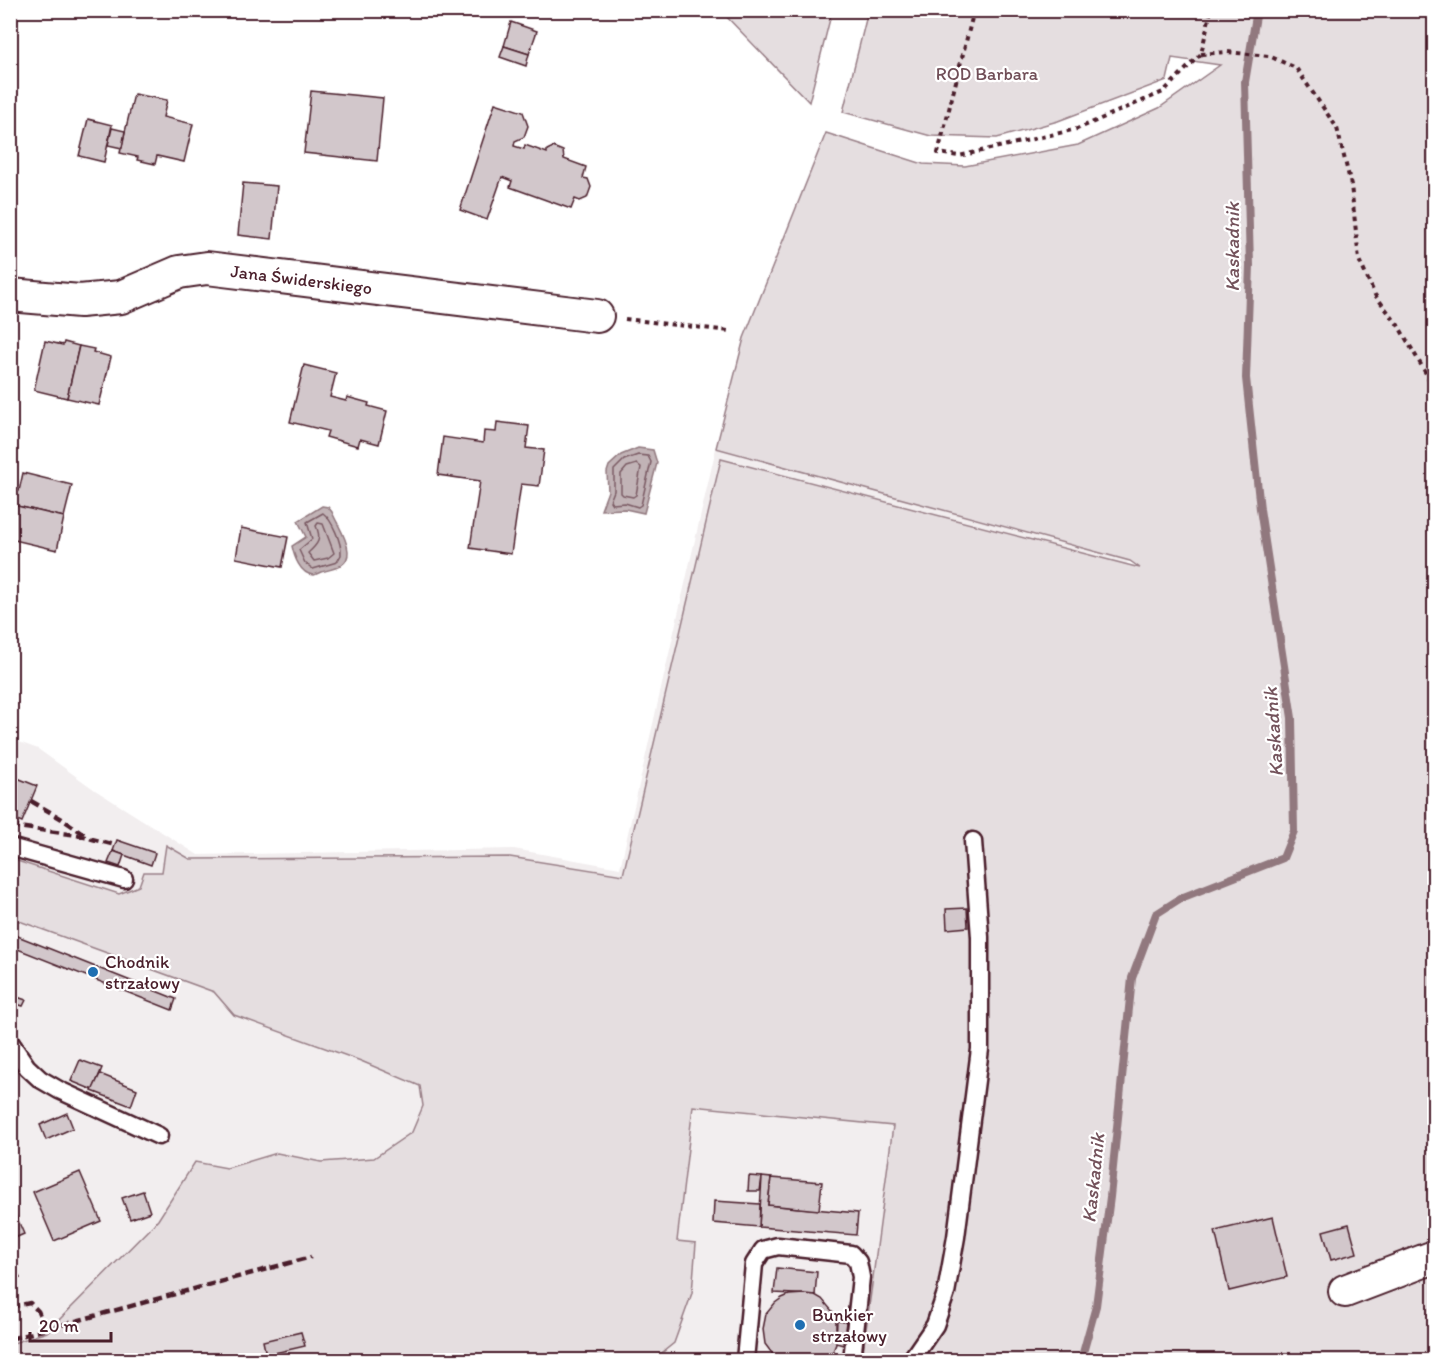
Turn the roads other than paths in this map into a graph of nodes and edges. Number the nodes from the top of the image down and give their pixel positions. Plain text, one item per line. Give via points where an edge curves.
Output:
1 (10, 295) edge
2 (597, 316) road end
3 (973, 841) dead end
4 (10, 847) edge
5 (124, 879) dead end
6 (10, 1042) edge
7 (159, 1136) dead end
8 (1434, 1257) edge
9 (1345, 1291) dead end
10 (745, 1360) edge
11 (852, 1360) edge
12 (911, 1360) edge

1 - 2 street, Jana Świderskiego via 80,301 121,297 179,272 207,268
3 - 12 lane via 980,937 980,1048 946,1293 935,1325
4 - 5 lane
6 - 7 lane via 40,1079
8 - 9 street
10 - 11 lane via 754,1264 763,1250 778,1246 851,1254 858,1262 860,1299

